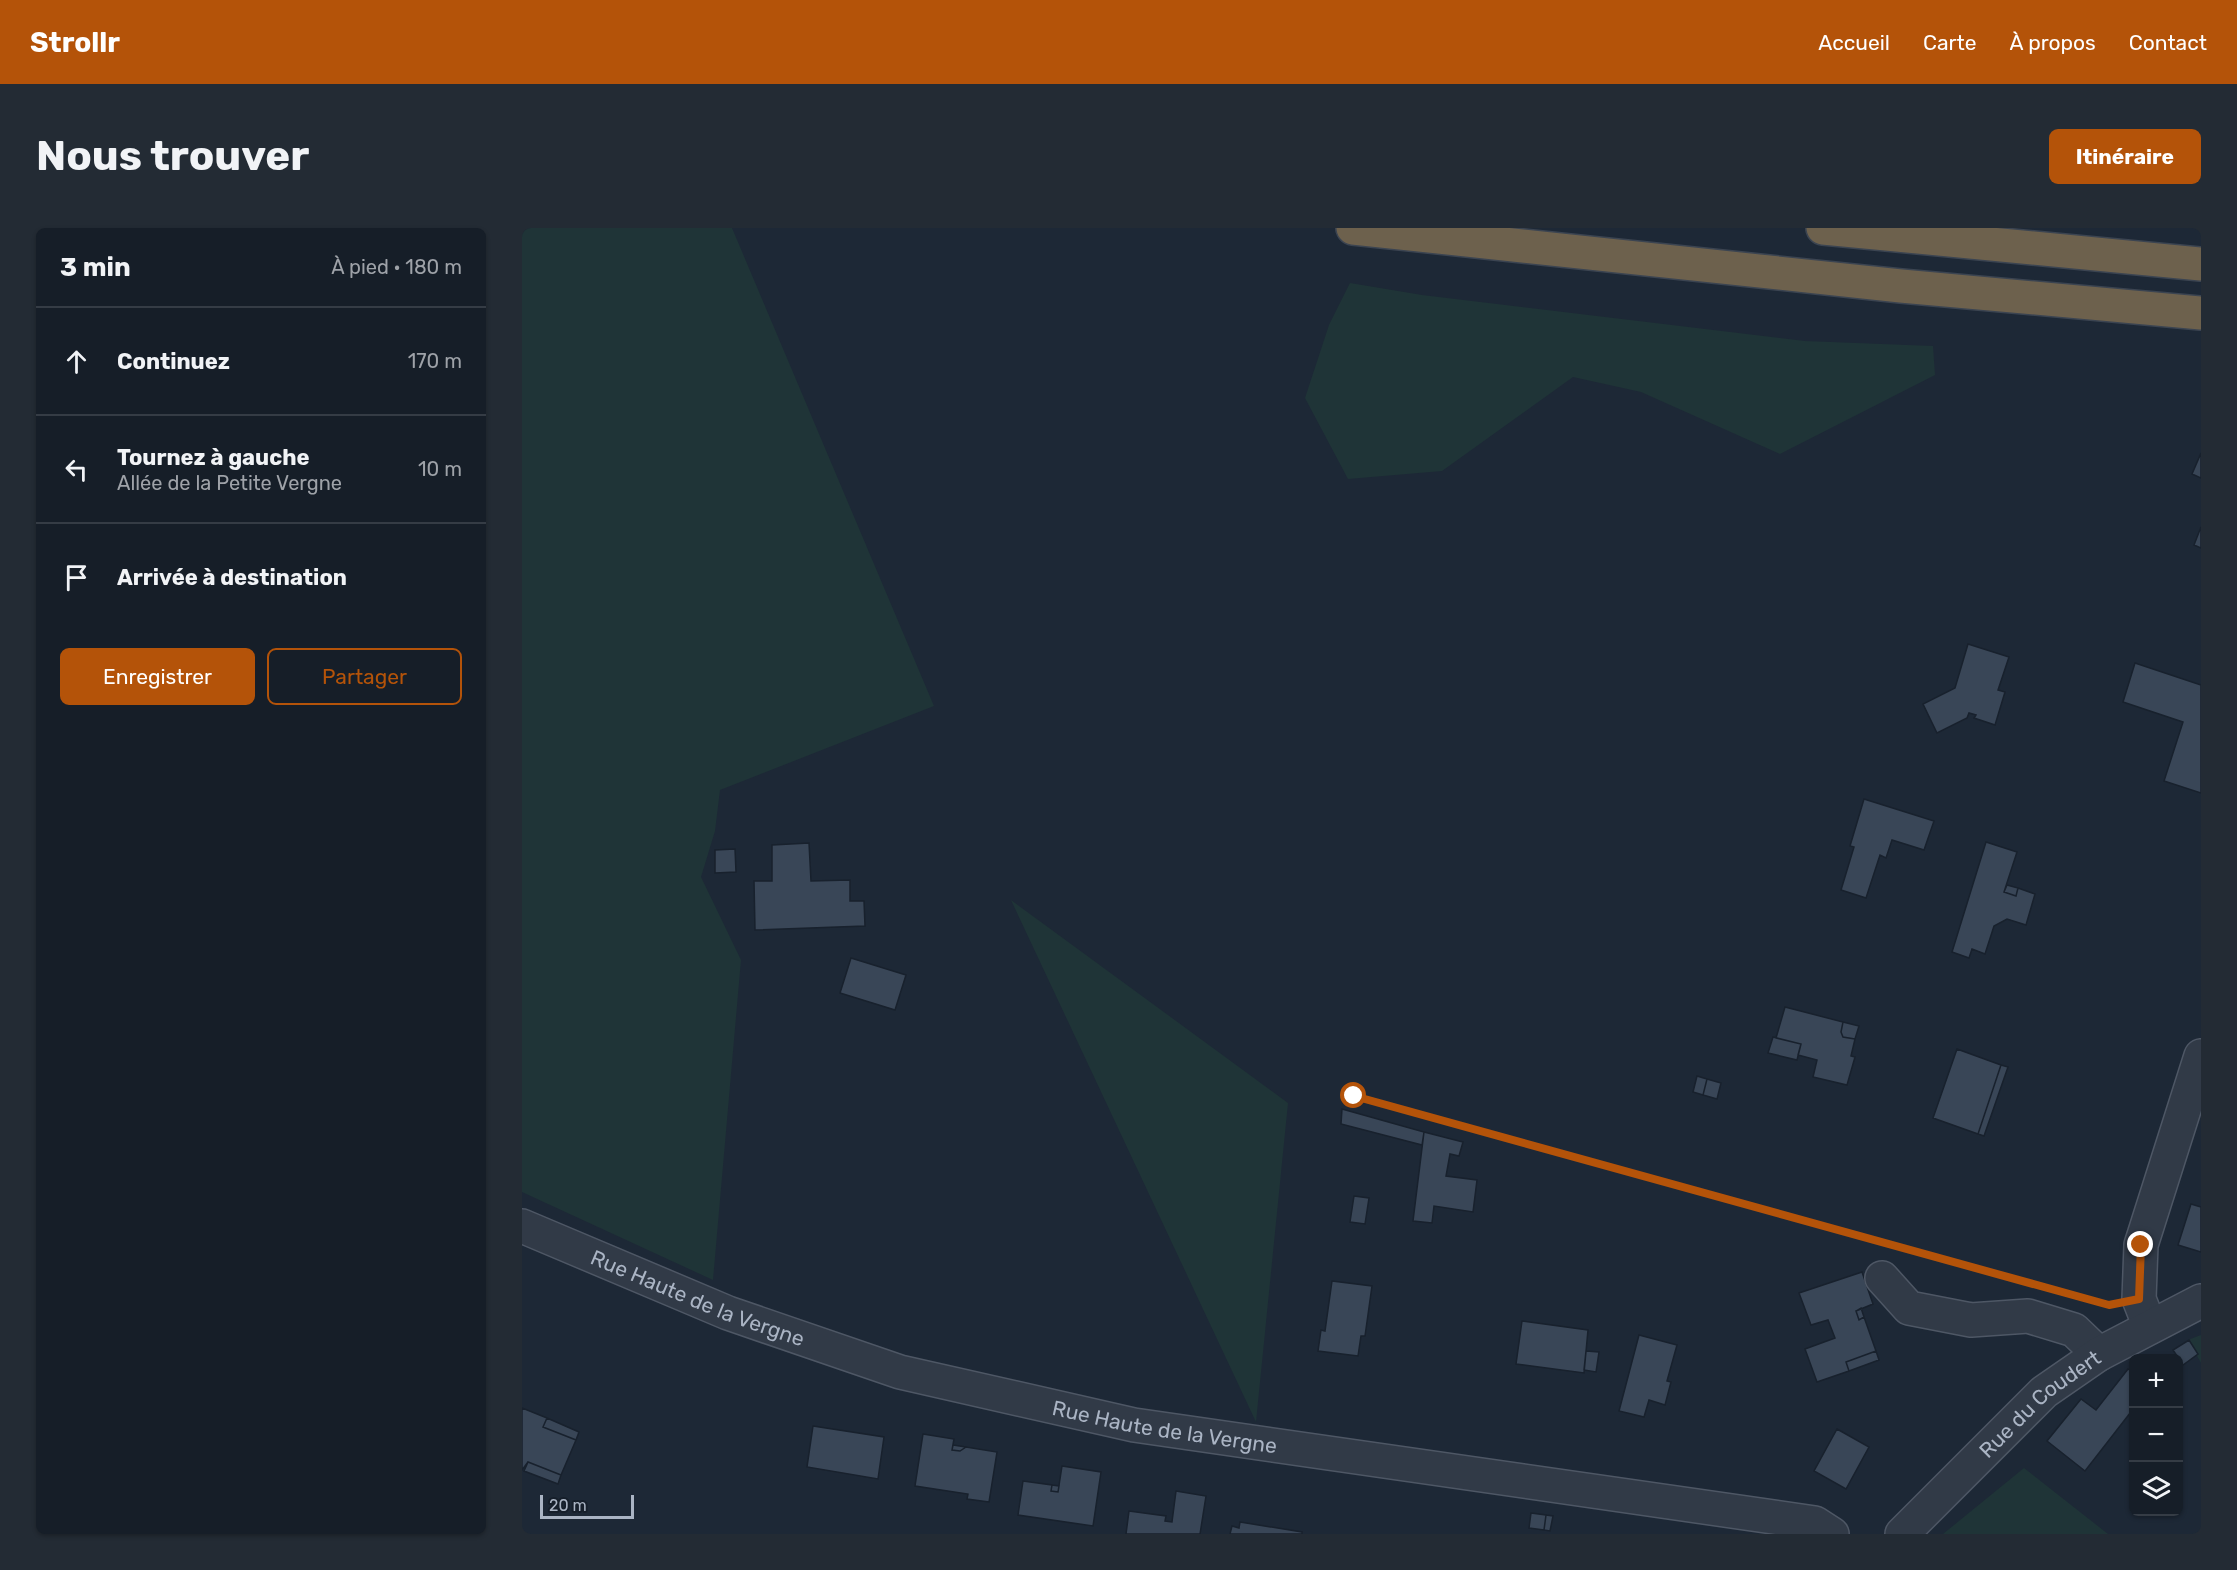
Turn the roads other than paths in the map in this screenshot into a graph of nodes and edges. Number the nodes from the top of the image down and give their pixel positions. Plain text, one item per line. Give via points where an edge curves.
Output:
1 (1353, 228) edge
2 (1823, 228) edge
3 (2201, 264) edge
4 (2201, 313) edge
5 (2201, 1056) edge
6 (522, 1226) edge
7 (1882, 1278) dead end
8 (2201, 1301) edge
9 (2145, 1313) junction
10 (2099, 1354) junction
11 (1832, 1534) edge
12 (1902, 1534) edge

1 - 4 highway via 1900,286
2 - 3 highway
5 - 9 street via 2141,1245
6 - 11 street, Rue Haute de la Vergne via 728,1313 900,1372 1134,1425 1815,1523
7 - 10 street via 1909,1308 1971,1320 2028,1316 2074,1330
8 - 9 street, Rue du Coudert
9 - 10 street, Rue du Coudert
10 - 12 street, Rue du Coudert via 2044,1392

